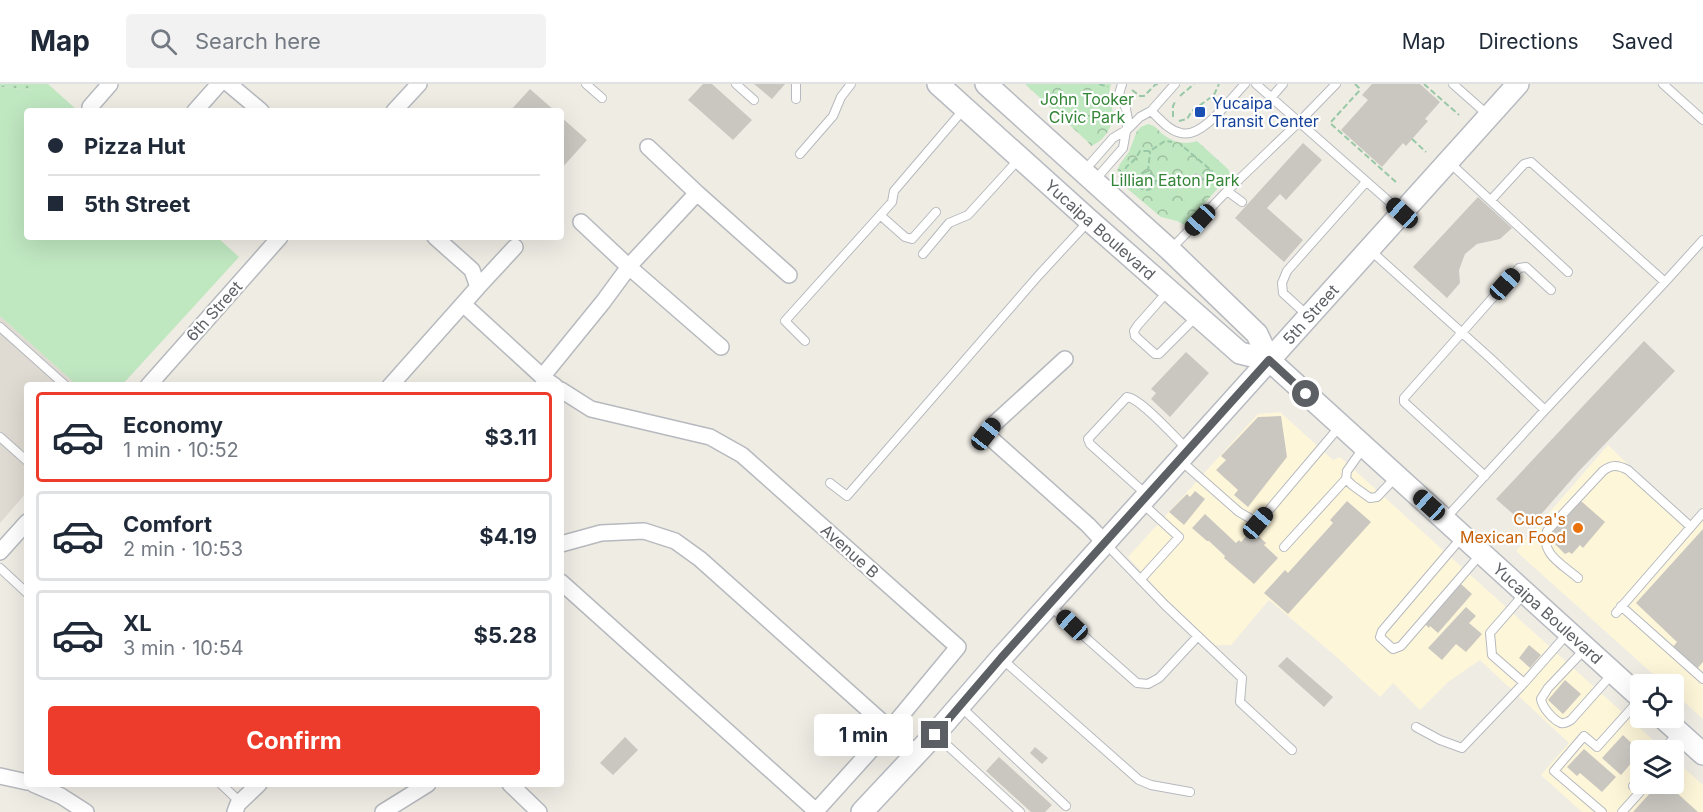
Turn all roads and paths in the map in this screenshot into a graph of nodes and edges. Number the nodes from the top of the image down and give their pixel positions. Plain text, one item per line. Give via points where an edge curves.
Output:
1 (110, 84) edge
2 (219, 84) edge
3 (229, 84) edge
4 (419, 84) edge
5 (586, 84) edge
6 (736, 84) edge
7 (796, 84) edge
8 (850, 84) edge
9 (938, 84) edge
10 (986, 84) edge
11 (1099, 84) edge
12 (1122, 84) edge
13 (1175, 84) edge
14 (1194, 84) edge
15 (1219, 84) edge
16 (1245, 84) edge
17 (1256, 84) edge
18 (1283, 84) edge
19 (1336, 84) edge
20 (1355, 84) edge
21 (1424, 84) edge
22 (1453, 84) edge
23 (1518, 84) edge
24 (1664, 84) edge
25 (1160, 85) edge
26 (1108, 87) dead end
27 (1129, 89) dead end
28 (602, 98) dead end
29 (1271, 98) junction
30 (796, 99) dead end
31 (754, 100) dead end
32 (90, 107) dead end
33 (198, 108) edge
34 (257, 108) edge
35 (397, 108) edge
36 (965, 108) junction
37 (1151, 111) junction
38 (1459, 115) dead end
39 (1489, 116) junction
40 (1703, 120) edge
41 (1299, 122) junction
42 (1128, 129) junction
43 (1412, 139) dead end
44 (648, 147) dead end
45 (1150, 151) junction
46 (1426, 152) dead end
47 (800, 154) dead end
48 (1020, 158) junction
49 (1449, 162) junction
50 (1148, 172) junction
51 (1118, 176) dead end
52 (1089, 177) junction
53 (1127, 178) junction
54 (1137, 180) junction
55 (1156, 181) junction
56 (1366, 182) junction
57 (1398, 184) dead end
58 (1227, 191) junction
59 (697, 193) junction
60 (1491, 200) junction
61 (1242, 202) dead end
62 (936, 213) dead end
63 (1402, 213) junction
64 (880, 215) junction
65 (1089, 220) junction
66 (581, 222) dead end
67 (277, 240) edge
68 (438, 240) edge
69 (1703, 240) edge
70 (515, 247) dead end
71 (1369, 249) junction
72 (1170, 250) junction
73 (923, 254) dead end
74 (629, 267) junction
75 (1568, 272) dead end
76 (789, 275) dead end
77 (1665, 282) junction
78 (478, 287) junction
79 (1169, 290) junction
80 (1551, 290) dead end
81 (463, 304) junction
82 (1198, 315) junction
83 (1308, 316) junction
84 (0, 327) edge
85 (1462, 332) junction
86 (805, 341) dead end
87 (721, 347) dead end
88 (1065, 359) dead end
89 (1269, 360) junction
90 (548, 381) edge
91 (62, 382) edge
92 (152, 382) edge
93 (394, 382) edge
94 (564, 392) edge
95 (1545, 410) junction
96 (1341, 425) junction
97 (0, 437) edge
98 (1364, 446) junction
99 (1184, 455) junction
100 (24, 458) edge
101 (1397, 476) junction
102 (1485, 476) junction
103 (1346, 479) junction
104 (830, 483) dead end
105 (1145, 499) junction
106 (1703, 513) edge
107 (1445, 520) junction
108 (24, 525) edge
109 (1691, 527) junction
110 (1464, 536) junction
111 (564, 543) edge
112 (1106, 543) junction
113 (1284, 547) dead end
114 (0, 552) edge
115 (1481, 553) junction
116 (0, 568) edge
117 (1578, 578) dead end
118 (1141, 579) junction
119 (564, 585) edge
120 (24, 590) edge
121 (1525, 593) junction
122 (1049, 605) junction
123 (1569, 632) junction
124 (1198, 636) junction
125 (1586, 648) junction
126 (1001, 658) junction
127 (1614, 673) junction
128 (1703, 678) edge
129 (1524, 683) junction
130 (1630, 688) edge
131 (960, 706) junction
132 (1630, 711) edge
133 (1416, 727) dead end
134 (1674, 728) edge
135 (890, 729) junction
136 (1678, 732) junction
137 (935, 735) junction
138 (1671, 740) edge
139 (1292, 750) dead end
140 (916, 754) junction
141 (1703, 754) edge
142 (0, 776) edge
143 (24, 782) edge
144 (40, 787) edge
145 (223, 787) edge
146 (255, 787) edge
147 (423, 787) edge
148 (513, 787) edge
149 (1190, 792) dead end
150 (1638, 794) edge
151 (1066, 806) dead end
152 (237, 807) edge
153 (86, 812) edge
154 (383, 812) edge
155 (539, 812) edge
156 (862, 812) edge
157 (1020, 812) edge
158 (1602, 812) edge
159 (1622, 812) edge

1 - 32 street
2 - 33 street
3 - 34 street
4 - 35 street
5 - 28 lane
6 - 31 lane
7 - 30 lane
8 - 47 lane via 833,116
9 - 36 main road, Yucaipa Boulevard
10 - 52 main road, Yucaipa Boulevard
11 - 26 path
12 - 42 lane via 1119,94 1126,109
13 - 37 lane
14 - 15 path via 1176,99 1174,121 1187,119 1214,95
16 - 37 lane via 1196,132 1178,133
17 - 29 lane
18 - 29 lane
19 - 41 lane
20 - 57 path via 1360,90 1330,123
21 - 38 path
22 - 39 lane
23 - 39 main road, 5th Street
24 - 40 lane
25 - 27 path via 1156,84 1143,96
29 - 41 lane
36 - 48 main road, Yucaipa Boulevard
36 - 64 lane via 894,191
37 - 42 lane
39 - 49 main road, 5th Street
41 - 56 lane
41 - 58 lane
42 - 52 lane via 1113,138
42 - 52 lane via 1123,148
43 - 46 path
44 - 59 street
45 - 50 path
45 - 53 path via 1140,151 1127,165
45 - 55 path via 1165,141 1177,143 1212,171 1200,180
48 - 65 main road, Yucaipa Boulevard
48 - 73 lane via 968,215 949,223
49 - 60 lane
49 - 63 main road, 5th Street
50 - 54 path
50 - 55 path
51 - 53 path
52 - 72 main road, Yucaipa Boulevard
53 - 54 path
54 - 55 path via 1140,189 1146,191
56 - 63 lane
56 - 83 lane via 1287,271 1281,283 1283,293
58 - 61 lane
58 - 72 lane
59 - 74 street
59 - 76 street
60 - 75 lane
60 - 77 lane via 1524,164 1531,162
62 - 64 lane via 912,239
63 - 71 main road, 5th Street
64 - 86 lane via 785,321
65 - 79 main road, Yucaipa Boulevard
65 - 104 lane via 847,496
66 - 74 street
67 - 92 street, 6th Street
68 - 78 street via 472,270
69 - 77 lane
70 - 78 street
71 - 83 main road, 5th Street
71 - 85 lane
72 - 89 main road, Yucaipa Boulevard via 1257,334
74 - 87 street
74 - 90 street
77 - 95 lane
78 - 81 street
79 - 82 main road, Yucaipa Boulevard
79 - 82 lane via 1134,331 1155,354 1161,353
80 - 85 lane via 1526,267 1519,268
81 - 90 street
81 - 93 street
82 - 89 main road, Yucaipa Boulevard via 1240,353
83 - 89 main road, 5th Street
84 - 91 lane
85 - 95 lane
85 - 102 lane via 1404,402
88 - 112 street via 986,434
89 - 96 main road, Yucaipa Boulevard
89 - 99 main road, 5th Street
94 - 135 street, Avenue B via 591,409 710,437 742,455 958,647
95 - 102 lane
96 - 98 main road, Yucaipa Boulevard
96 - 99 lane via 1258,523 1239,512
97 - 100 lane
98 - 101 main road, Yucaipa Boulevard
98 - 103 lane
99 - 105 main road, 5th Street
99 - 105 lane via 1132,397 1127,397 1088,439
101 - 103 lane via 1377,497 1370,498
101 - 107 main road, Yucaipa Boulevard
102 - 107 lane
103 - 113 lane
105 - 112 main road, 5th Street
105 - 118 lane via 1179,537
106 - 109 lane
107 - 110 main road, Yucaipa Boulevard
108 - 114 street
109 - 117 lane via 1628,470 1610,466 1547,531 1544,544 1550,554
109 - 128 lane via 1619,610
110 - 115 main road, Yucaipa Boulevard
110 - 115 lane via 1380,637 1394,649 1401,646
111 - 135 street via 601,533 644,531 675,541
112 - 118 lane
112 - 122 main road, 5th Street
115 - 121 main road, Yucaipa Boulevard
116 - 120 lane
118 - 124 lane
119 - 135 street via 816,812
121 - 123 main road, Yucaipa Boulevard
121 - 129 lane via 1490,633 1492,655
122 - 124 lane via 1137,683 1148,684 1160,678
122 - 126 main road, 5th Street
123 - 125 main road, Yucaipa Boulevard
123 - 129 lane
124 - 139 lane via 1242,678 1240,702
125 - 127 main road, Yucaipa Boulevard
125 - 127 lane via 1540,699 1554,718 1566,723 1571,720
126 - 131 main road, 5th Street
126 - 149 lane via 1139,780
127 - 130 main road, Yucaipa Boulevard
129 - 133 lane via 1462,748
131 - 137 main road, 5th Street
131 - 151 lane
132 - 158 lane via 1598,747 1584,736 1554,771
134 - 136 main road
135 - 140 street
136 - 138 lane
136 - 141 main road
137 - 140 main road, 5th Street
137 - 157 lane
140 - 156 main road, 5th Street
142 - 143 street
144 - 153 street
145 - 152 lane
146 - 152 street
147 - 154 street
148 - 155 street
150 - 159 lane

